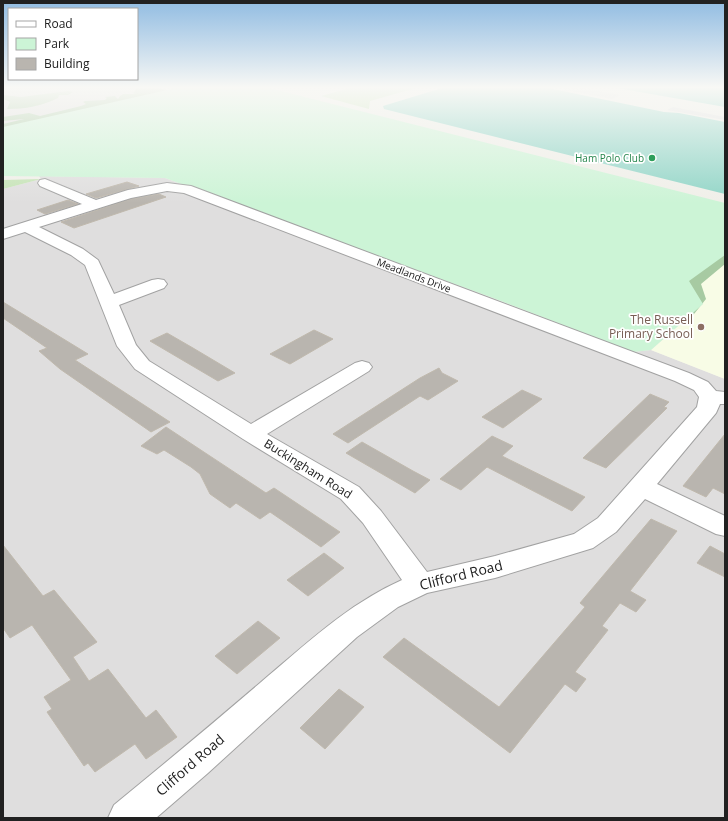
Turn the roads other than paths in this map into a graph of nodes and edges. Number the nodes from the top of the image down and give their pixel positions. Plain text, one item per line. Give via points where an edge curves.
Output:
1 (45, 183) dead end
2 (96, 204) junction
3 (27, 227) junction
4 (3, 234) edge
5 (158, 284) dead end
6 (110, 302) junction
7 (362, 367) dead end
8 (717, 397) edge
9 (251, 434) junction
10 (641, 487) junction
11 (725, 527) edge
12 (420, 584) junction
13 (127, 818) edge

1 - 2 street
2 - 3 street, Meadlands Drive
2 - 8 street, Meadlands Drive via 152,189 186,189 670,372 701,386
3 - 4 street, Meadlands Drive
3 - 6 street, Buckingham Road via 92,263
5 - 6 street
6 - 9 street, Buckingham Road via 127,346 142,365
7 - 9 street, Buckingham Road
8 - 10 street, Clifford Road
9 - 12 street, Buckingham Road via 350,493 372,517
10 - 11 street
10 - 12 street, Clifford Road via 607,525 583,541 495,567
12 - 13 street, Clifford Road via 388,599 346,628

